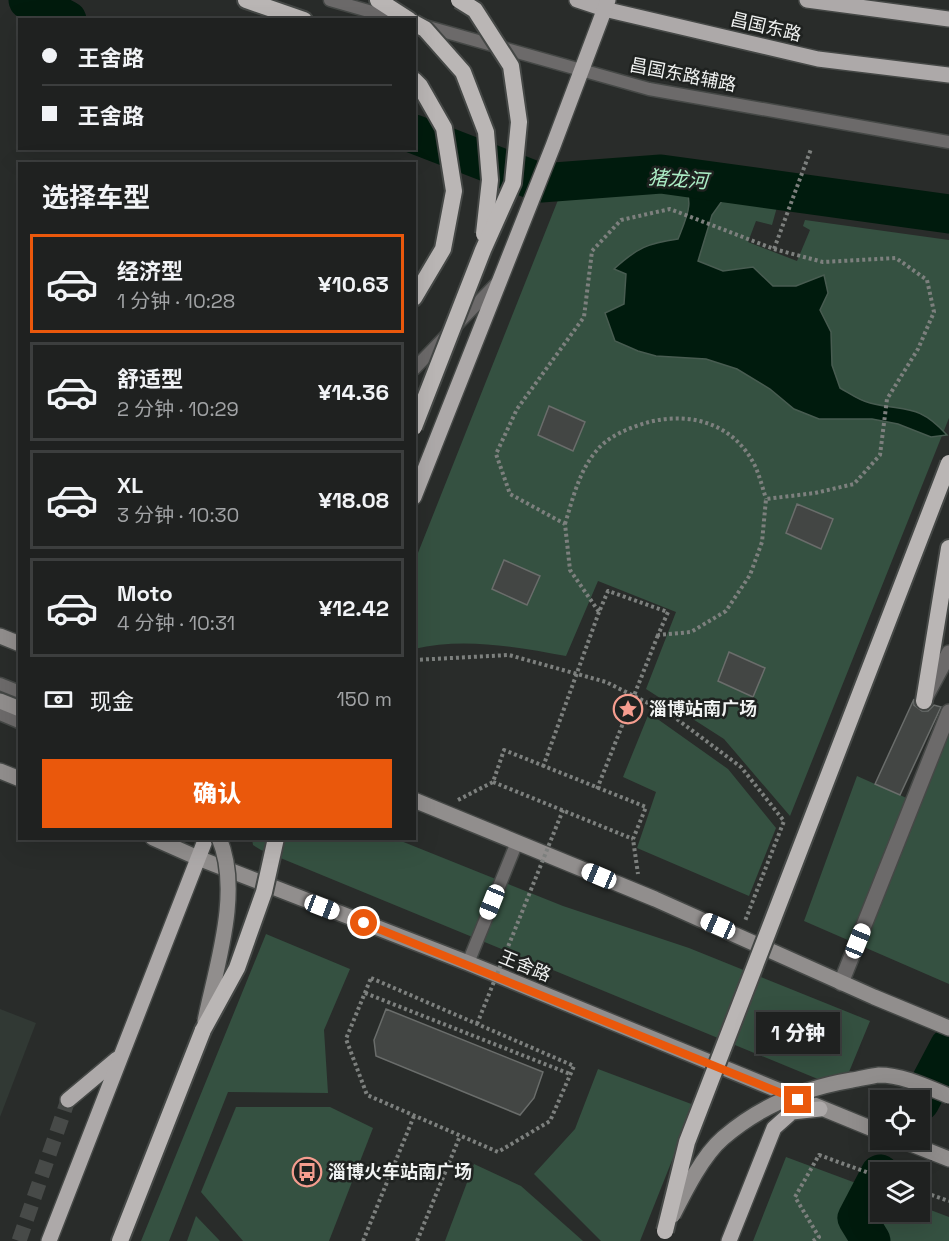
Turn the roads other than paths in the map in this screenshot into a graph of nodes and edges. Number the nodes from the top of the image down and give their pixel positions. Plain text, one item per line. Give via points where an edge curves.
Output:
1 (330, 0) edge
2 (378, 0) edge
3 (459, 0) edge
4 (577, 0) edge
5 (807, 0) edge
6 (249, 1) edge
7 (606, 5) edge
8 (298, 18) edge
9 (393, 18) edge
10 (406, 18) edge
11 (949, 19) edge
12 (416, 24) edge
13 (416, 24) edge
14 (582, 70) junction
15 (949, 75) edge
16 (416, 82) edge
17 (949, 142) edge
18 (483, 250) junction
19 (501, 279) junction
20 (416, 295) edge
21 (416, 367) edge
22 (416, 422) edge
23 (949, 463) edge
24 (416, 492) edge
25 (948, 551) edge
26 (0, 636) edge
27 (18, 643) edge
28 (949, 653) edge
29 (0, 684) edge
30 (18, 691) edge
31 (0, 701) edge
32 (924, 701) joint
33 (18, 708) edge
34 (949, 712) edge
35 (0, 714) edge
36 (18, 722) edge
37 (0, 771) edge
38 (18, 778) edge
39 (416, 801) edge
40 (158, 840) edge
41 (205, 840) edge
42 (220, 840) edge
43 (276, 840) edge
44 (517, 842) junction
45 (198, 858) junction
46 (468, 963) junction
47 (841, 982) junction
48 (949, 1028) edge
49 (203, 1030) junction
50 (119, 1057) junction
51 (949, 1096) edge
52 (68, 1100) tunnel mouth
53 (820, 1108) junction
54 (870, 1128) edge
55 (926, 1150) edge
56 (949, 1159) edge
57 (663, 1236) edge
58 (49, 1241) edge
59 (120, 1241) edge
60 (729, 1241) edge

1 - 9 lane
2 - 10 highway
3 - 18 highway, bridge via 475,10 511,66 519,122 513,183
4 - 7 main road, 昌国东路
5 - 11 main road, 昌国东路
6 - 8 highway
7 - 14 main road
7 - 15 main road, 昌国东路 via 818,59
12 - 18 highway, bridge via 463,72 486,132 490,180
13 - 14 lane, 昌国东路辅路
14 - 17 lane, 昌国东路辅路 via 649,89
14 - 19 main road
16 - 20 highway via 444,128 454,191 443,249
18 - 22 highway, bridge
19 - 21 lane, bridge
19 - 24 main road
23 - 57 highway, bridge via 687,1142
25 - 32 highway
26 - 27 main road
28 - 32 street
29 - 30 lane
31 - 33 main road
34 - 47 street
35 - 36 lane
37 - 38 main road
39 - 44 main road
40 - 45 main road, 王舍路
41 - 45 main road
42 - 49 main road, bridge via 228,902
43 - 49 highway, bridge via 264,892 237,968
44 - 46 lane
44 - 47 main road
45 - 46 main road, 王舍路
45 - 50 main road
46 - 53 main road, 王舍路
47 - 48 main road
49 - 59 highway
50 - 52 main road
50 - 58 main road
51 - 57 main road, bridge via 913,1081 879,1075 792,1095 759,1112 722,1139 689,1183
53 - 54 main road, 王舍路
53 - 60 main road via 792,1112 774,1128
55 - 56 main road

